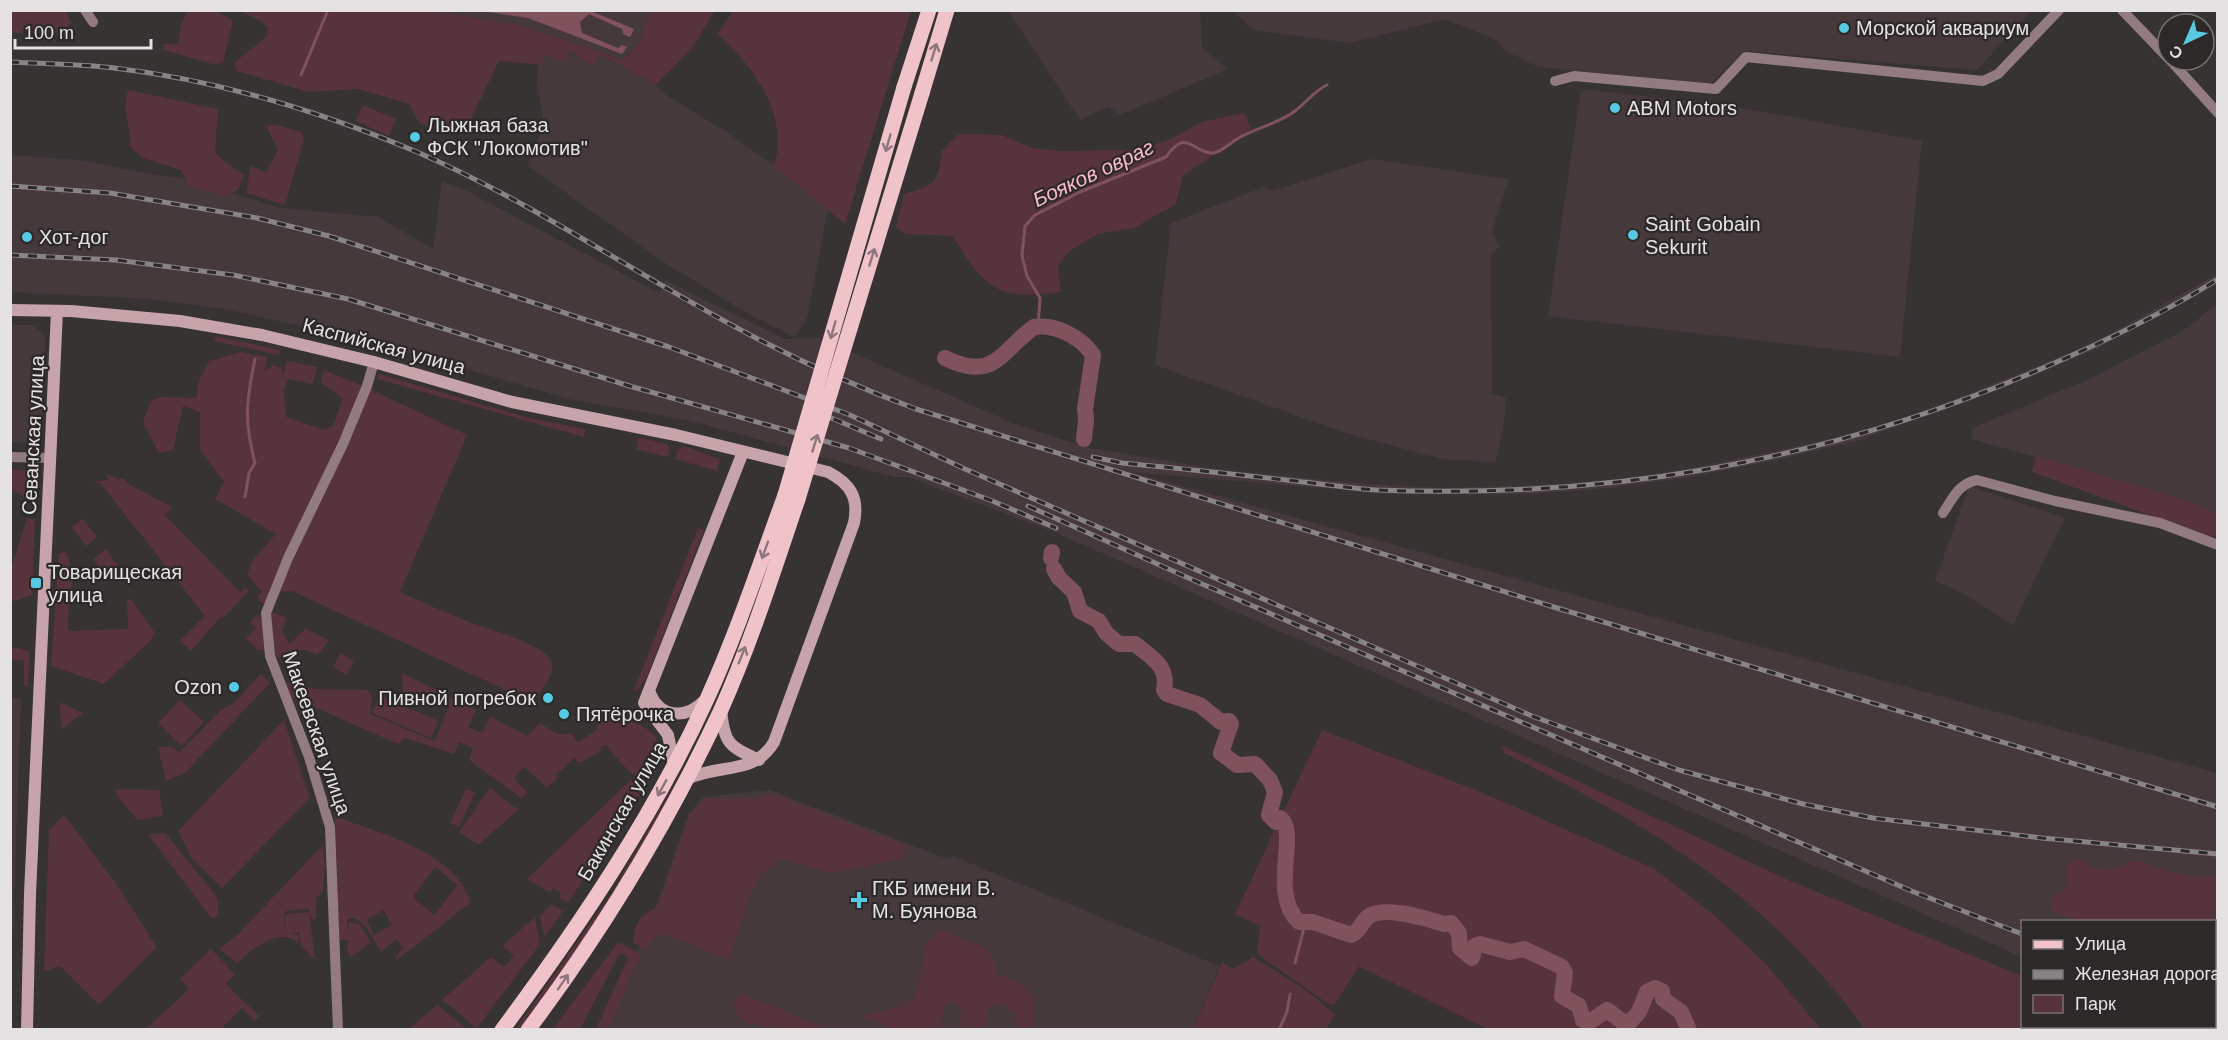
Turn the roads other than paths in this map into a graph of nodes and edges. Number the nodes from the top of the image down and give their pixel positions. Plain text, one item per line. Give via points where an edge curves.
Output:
1 (85, 10) edge
2 (928, 10) edge
3 (947, 10) edge
4 (2059, 10) edge
5 (2122, 10) edge
6 (93, 22) dead end
7 (2156, 45) edge
8 (2181, 72) edge
9 (1555, 81) dead end
10 (2217, 113) edge
11 (10, 310) edge
12 (57, 310) junction
13 (374, 362) junction
14 (743, 452) junction
15 (10, 457) edge
16 (51, 458) junction
17 (791, 497) junction
18 (1943, 513) dead end
19 (2217, 545) edge
20 (649, 690) junction
21 (707, 699) junction
22 (721, 710) junction
23 (759, 760) junction
24 (674, 765) junction
25 (687, 779) junction
26 (27, 1029) edge
27 (338, 1029) edge
28 (502, 1029) edge
29 (528, 1029) edge

1 - 6 street
2 -> 17 main road, bridge
17 -> 3 main road, bridge
4 - 9 street via 1998,74 1983,81 1746,57 1716,89 1574,76
5 - 7 street
8 - 10 street
11 - 12 main road, Каспийская улица
12 - 13 main road, Каспийская улица via 213,326
12 - 16 main road, Севанская улица
13 - 14 main road, Каспийская улица via 531,407
13 - 27 street, Макеевская улица via 343,444 266,613 270,656 309,757 330,827
14 - 20 main road
14 - 23 main road, Каспийская улица via 828,472 842,479 856,500 854,523 774,742
15 - 16 street
16 - 26 main road, Севанская улица
17 -> 21 main road, Бакинская улица
22 -> 17 main road, Бакинская улица via 761,608
18 - 19 street via 1958,489 1977,480 2160,523
20 - 21 main road via 654,702 674,714 688,714
20 - 24 main road via 645,707 668,735
21 - 24 main road, Бакинская улица
22 - 23 main road via 726,741
22 - 25 main road, Бакинская улица
23 - 25 main road via 709,770
24 -> 28 main road, Бакинская улица via 583,918
29 -> 25 main road, Бакинская улица via 630,881

